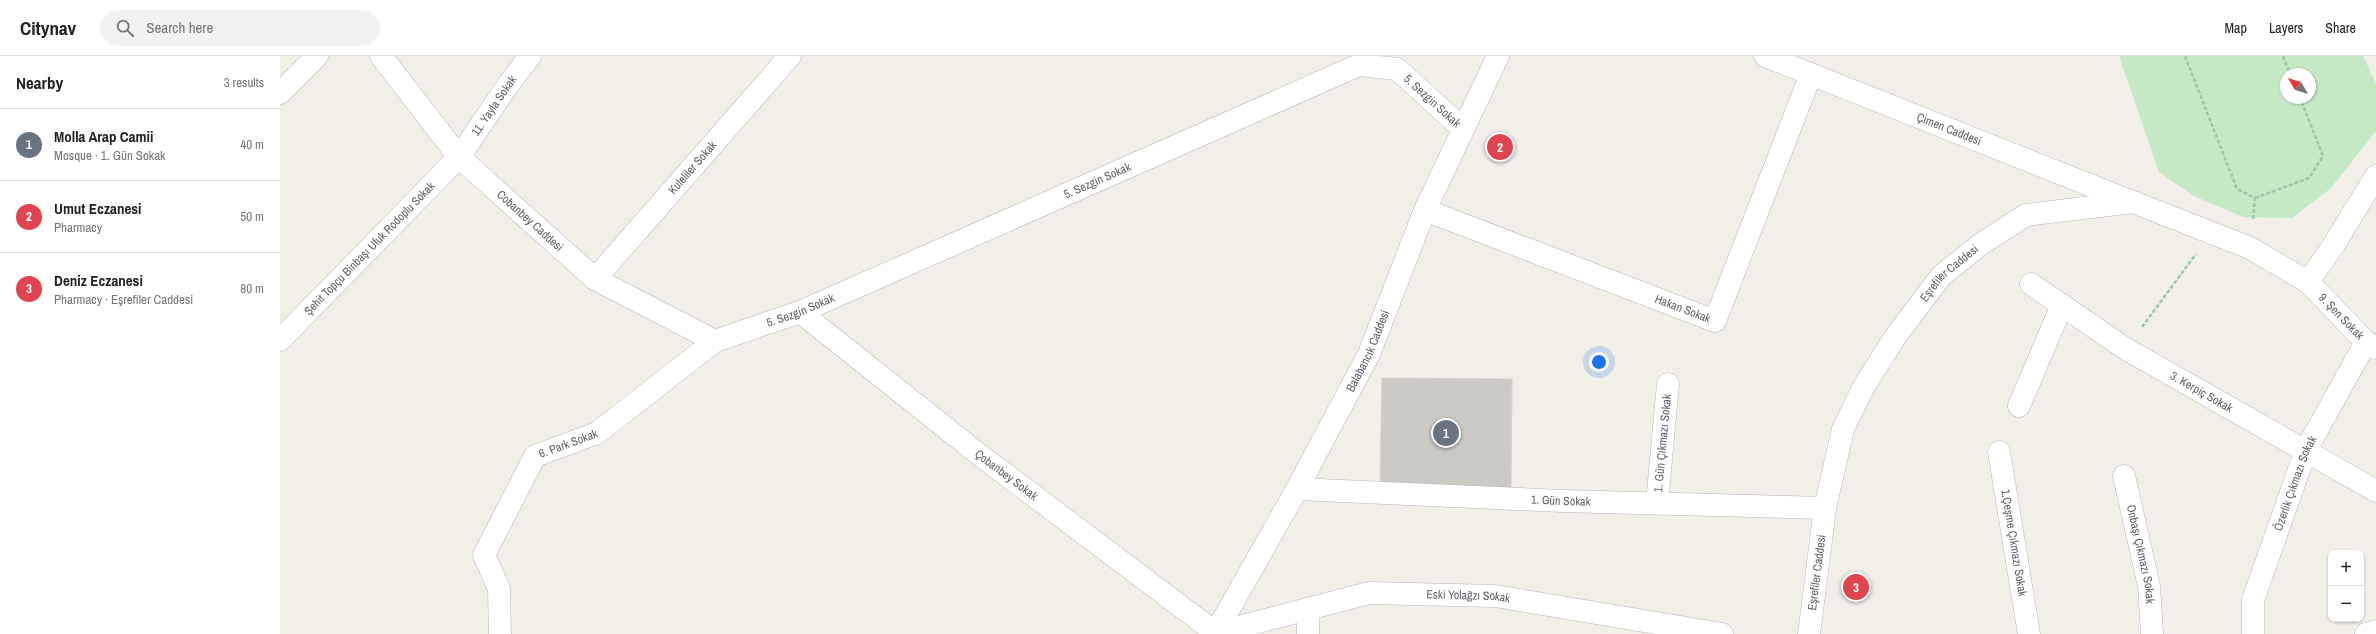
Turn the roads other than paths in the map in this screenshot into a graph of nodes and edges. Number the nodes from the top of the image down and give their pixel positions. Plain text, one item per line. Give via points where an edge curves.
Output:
1 (317, 56) edge
2 (381, 56) edge
3 (530, 56) edge
4 (790, 56) edge
5 (1498, 56) edge
6 (1765, 56) edge
7 (1811, 74) junction
8 (280, 93) edge
9 (1463, 129) junction
10 (459, 157) junction
11 (2376, 176) edge
12 (2133, 202) junction
13 (1425, 210) junction
14 (595, 279) junction
15 (2308, 282) junction
16 (2032, 284) dead end
17 (2062, 305) junction
18 (800, 312) junction
19 (280, 340) edge
20 (715, 341) junction
21 (2371, 345) edge
22 (1668, 384) dead end
23 (2019, 406) dead end
24 (2306, 450) junction
25 (1999, 452) dead end
26 (2124, 476) dead end
27 (1297, 489) junction
28 (2376, 490) edge
29 (1657, 503) junction
30 (1825, 508) junction
31 (1308, 609) junction
32 (2376, 631) edge
33 (500, 634) edge
34 (1215, 634) edge
35 (1308, 634) edge
36 (1722, 634) edge
37 (1809, 634) edge
38 (2030, 634) edge
39 (2152, 634) edge
40 (2253, 634) edge
41 (2366, 634) edge

1 - 8 street
2 - 10 street, Cobanbey Caddesi
3 - 10 street, 11. Yayla Sokak
4 - 14 street, Kuleliler Sokak
5 - 9 street, Balabancık Caddesi
6 - 7 street, Çimen Caddesi
7 - 12 street, Çimen Caddesi
7 - 13 street, Hakan Sokak via 1714,321
9 - 13 street, Balabancık Caddesi
9 - 18 street, 5. Sezgin Sokak via 1397,69 1359,65
10 - 14 street, Cobanbey Caddesi
10 - 19 street, Şehit Topçu Binbaşı Ufuk Rodoplu Sokak
11 - 15 street via 2334,246
12 - 15 street, Eşrefiler Caddesi via 2250,248
12 - 30 street, Eşrefiler Caddesi via 2026,216 1981,244 1941,276 1895,337 1862,388 1843,429
13 - 27 street, Balabancık Caddesi via 1369,354
14 - 20 street, Cobanbey Caddesi
15 - 21 street, 9. Şen Sokak
16 - 17 street, 3. Kerpiç Sokak
17 - 23 street
17 - 24 street, 3. Kerpiç Sokak via 2126,349
18 - 20 street, 5. Sezgin Sokak
18 - 34 street, Çobanbey Sokak via 981,456
20 - 33 street, 6. Park Sokak via 597,433 535,456 484,555 499,589
21 - 24 street, Özerlik Çıkmazı Sokak
22 - 29 street, 1. Gün Çıkmazı Sokak
24 - 28 street, 3. Kerpiç Sokak
24 - 40 street, Özerlik Çıkmazı Sokak via 2253,600
25 - 38 street, 1.Çeşme Çıkmazı Sokak
26 - 39 street, Onbaşı Çıkmazı Sokak via 2149,586
27 - 29 street, 1. Gün Sokak
27 - 34 street, Balabancık Caddesi
29 - 30 street, 1. Gün Sokak
30 - 37 street, Eşrefiler Caddesi
31 - 34 street, Eski Yolağzı Sokak
31 - 35 street
31 - 36 street, Eski Yolağzı Sokak via 1368,593 1495,596
32 - 41 street

